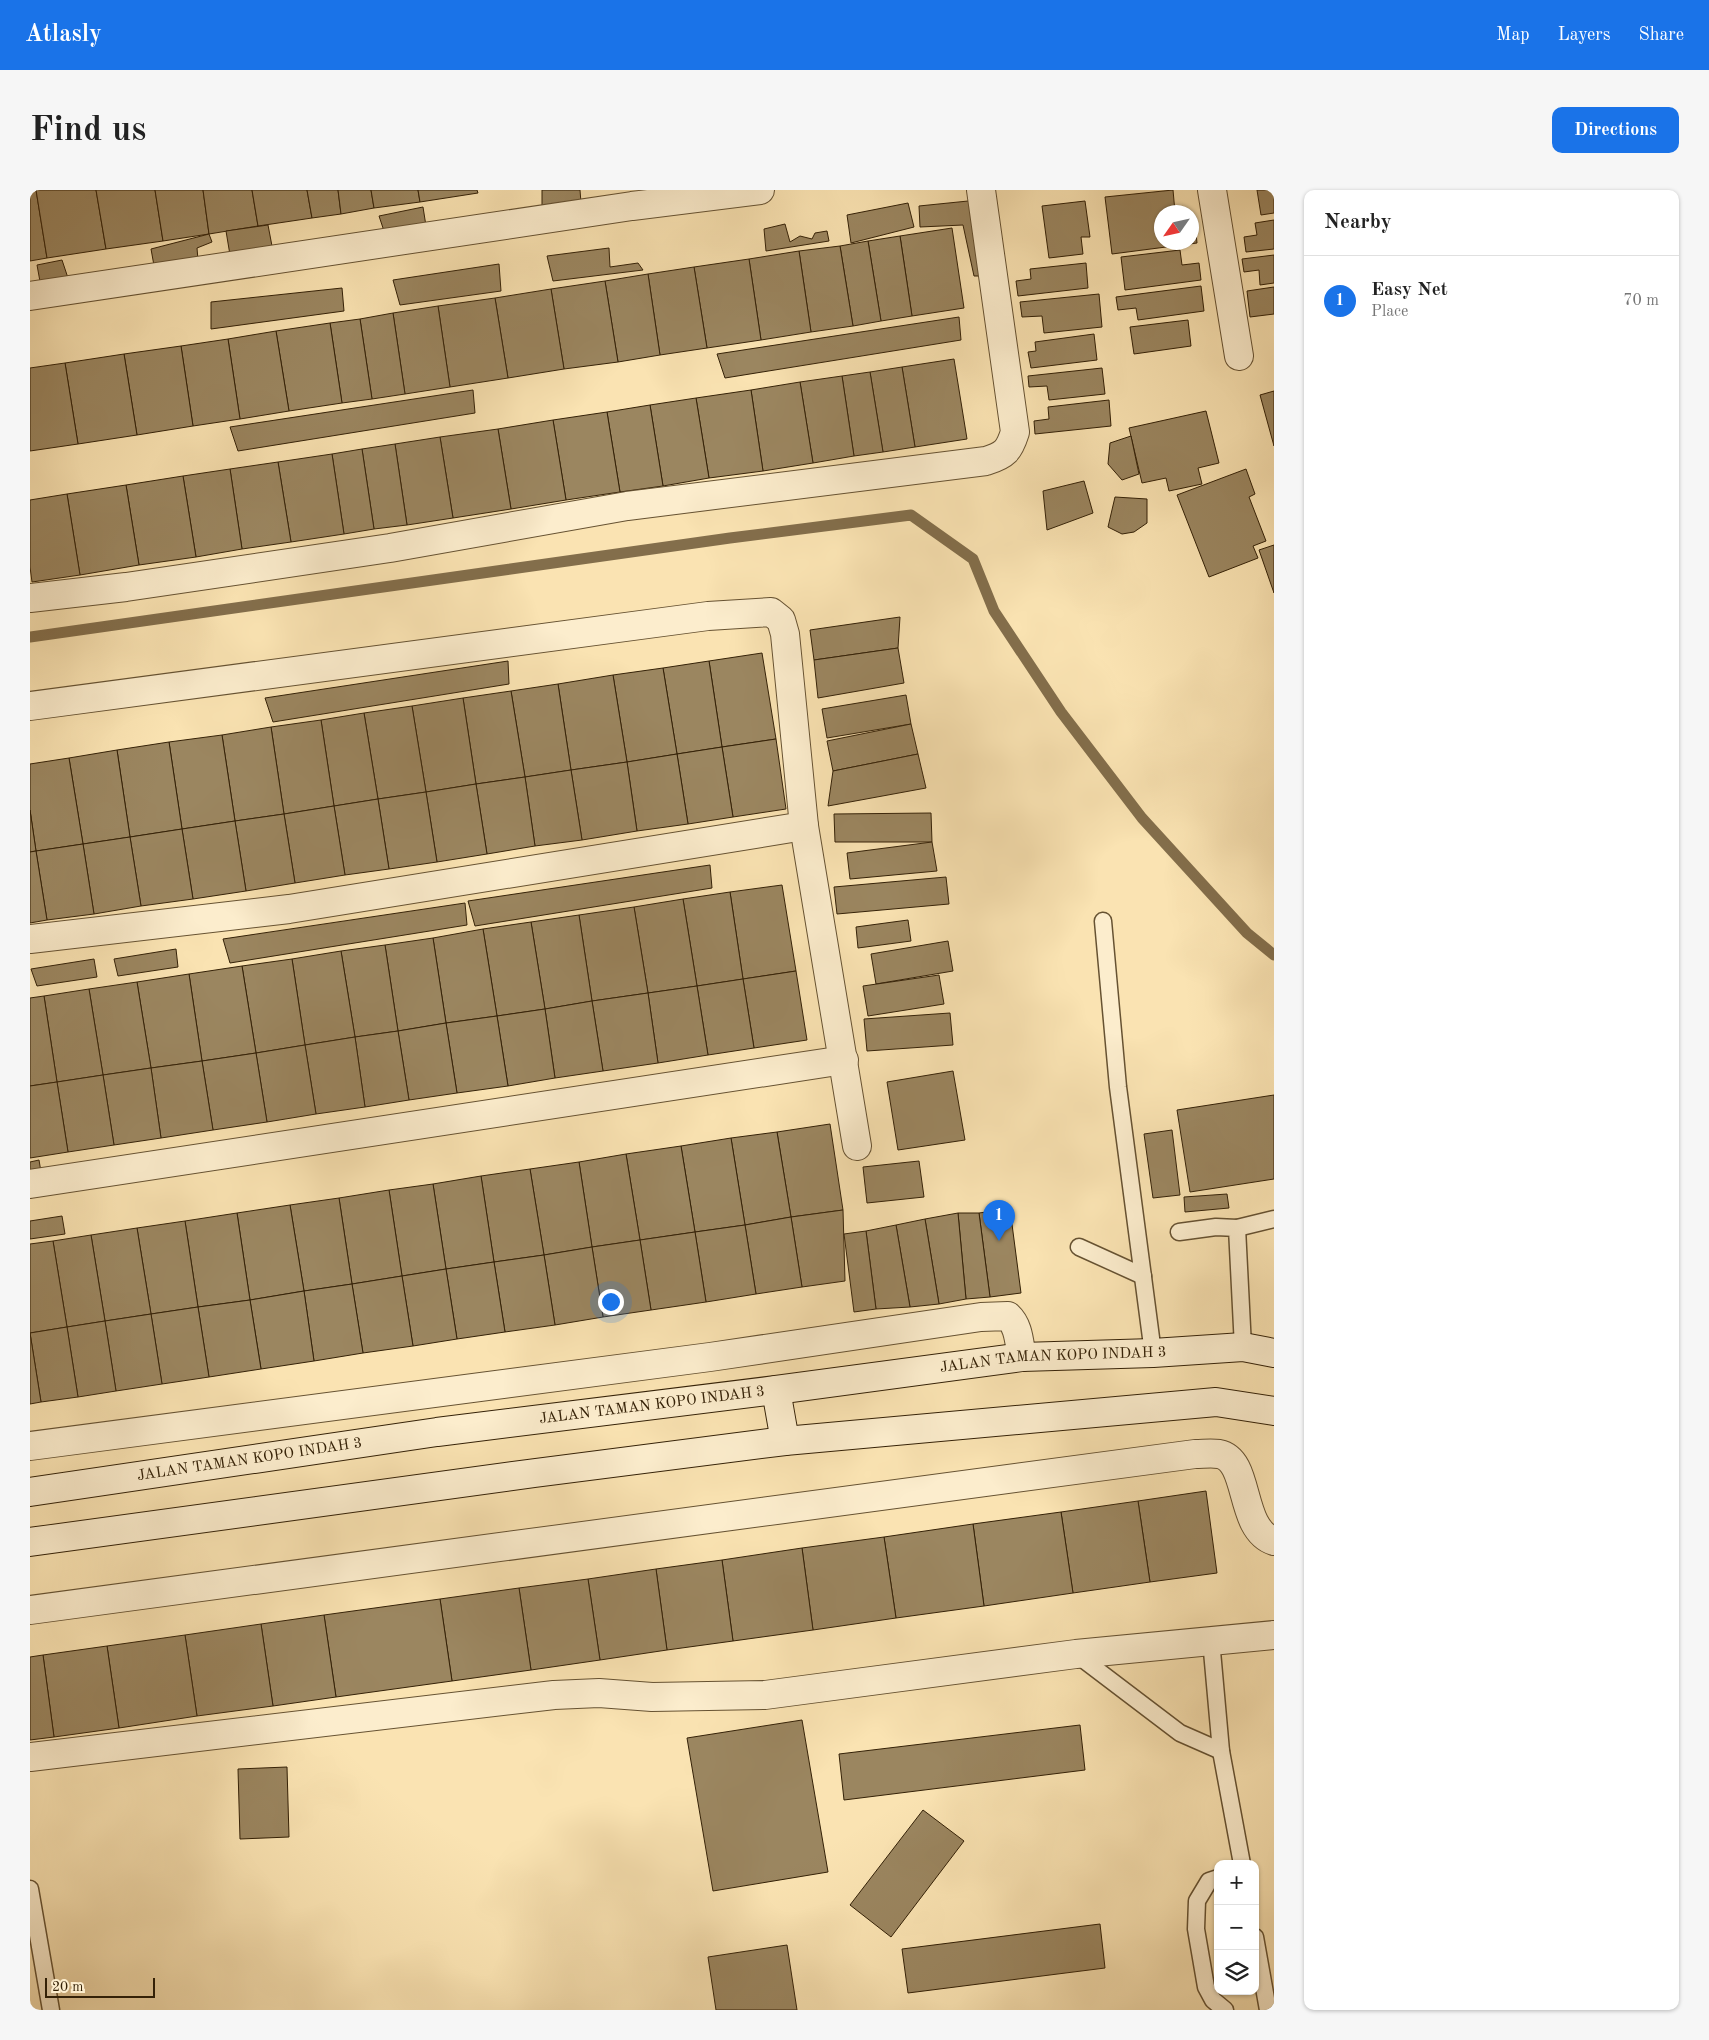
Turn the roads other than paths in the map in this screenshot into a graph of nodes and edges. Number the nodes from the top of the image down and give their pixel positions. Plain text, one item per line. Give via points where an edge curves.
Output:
1 (760, 190) edge
2 (982, 190) edge
3 (1212, 190) edge
4 (30, 296) edge
5 (1239, 356) dead end
6 (30, 598) edge
7 (30, 706) edge
8 (804, 826) junction
9 (1103, 921) dead end
10 (30, 940) edge
11 (844, 1060) junction
12 (858, 1146) dead end
13 (30, 1184) edge
14 (1274, 1219) edge
15 (1237, 1228) junction
16 (1179, 1232) dead end
17 (1079, 1247) dead end
18 (1143, 1276) junction
19 (1243, 1347) junction
20 (1153, 1353) junction
21 (1274, 1353) edge
22 (1022, 1357) junction
23 (776, 1390) junction
24 (433, 1394) junction
25 (1272, 1415) edge
26 (437, 1432) junction
27 (785, 1441) junction
28 (30, 1446) edge
29 (30, 1492) edge
30 (1274, 1541) edge
31 (30, 1542) edge
32 (30, 1610) edge
33 (1274, 1635) edge
34 (1211, 1640) junction
35 (1076, 1654) junction
36 (1221, 1751) junction
37 (30, 1757) edge
38 (1241, 1860) edge
39 (1214, 1879) edge
40 (30, 1889) edge
41 (1257, 1950) edge
42 (51, 2010) edge
43 (1225, 2010) edge
44 (1268, 2010) edge

1 - 4 street
2 - 6 street via 1015,432 1010,448 1001,457 986,462 627,506 390,548
3 - 5 street
7 - 8 street via 708,616 771,612 781,620 785,634
8 - 10 street via 289,909
8 - 11 street
9 - 18 lane via 1118,1087
11 - 12 street
11 - 13 street
14 - 15 lane
15 - 16 lane
15 - 19 lane
17 - 18 lane
18 - 20 lane
19 - 20 street, JALAN TAMAN KOPO INDAH 3
19 - 21 street, JALAN TAMAN KOPO INDAH 3
20 - 22 street, JALAN TAMAN KOPO INDAH 3
22 - 23 street, JALAN TAMAN KOPO INDAH 3
22 - 24 street via 1015,1325 1008,1316 1002,1316
23 - 26 street, JALAN TAMAN KOPO INDAH 3
23 - 27 street
24 - 26 street
24 - 28 street
25 - 27 street via 1216,1402
26 - 29 street, JALAN TAMAN KOPO INDAH 3
27 - 31 street
30 - 32 street via 1258,1529 1231,1460 1220,1454 1195,1454
33 - 34 street
34 - 35 street
34 - 36 lane
35 - 36 lane via 1180,1733
35 - 37 street via 765,1695 554,1695
36 - 38 lane
39 - 43 lane via 1209,1881 1197,1901 1196,1928 1206,1987 1213,2000
40 - 42 lane
41 - 44 lane

